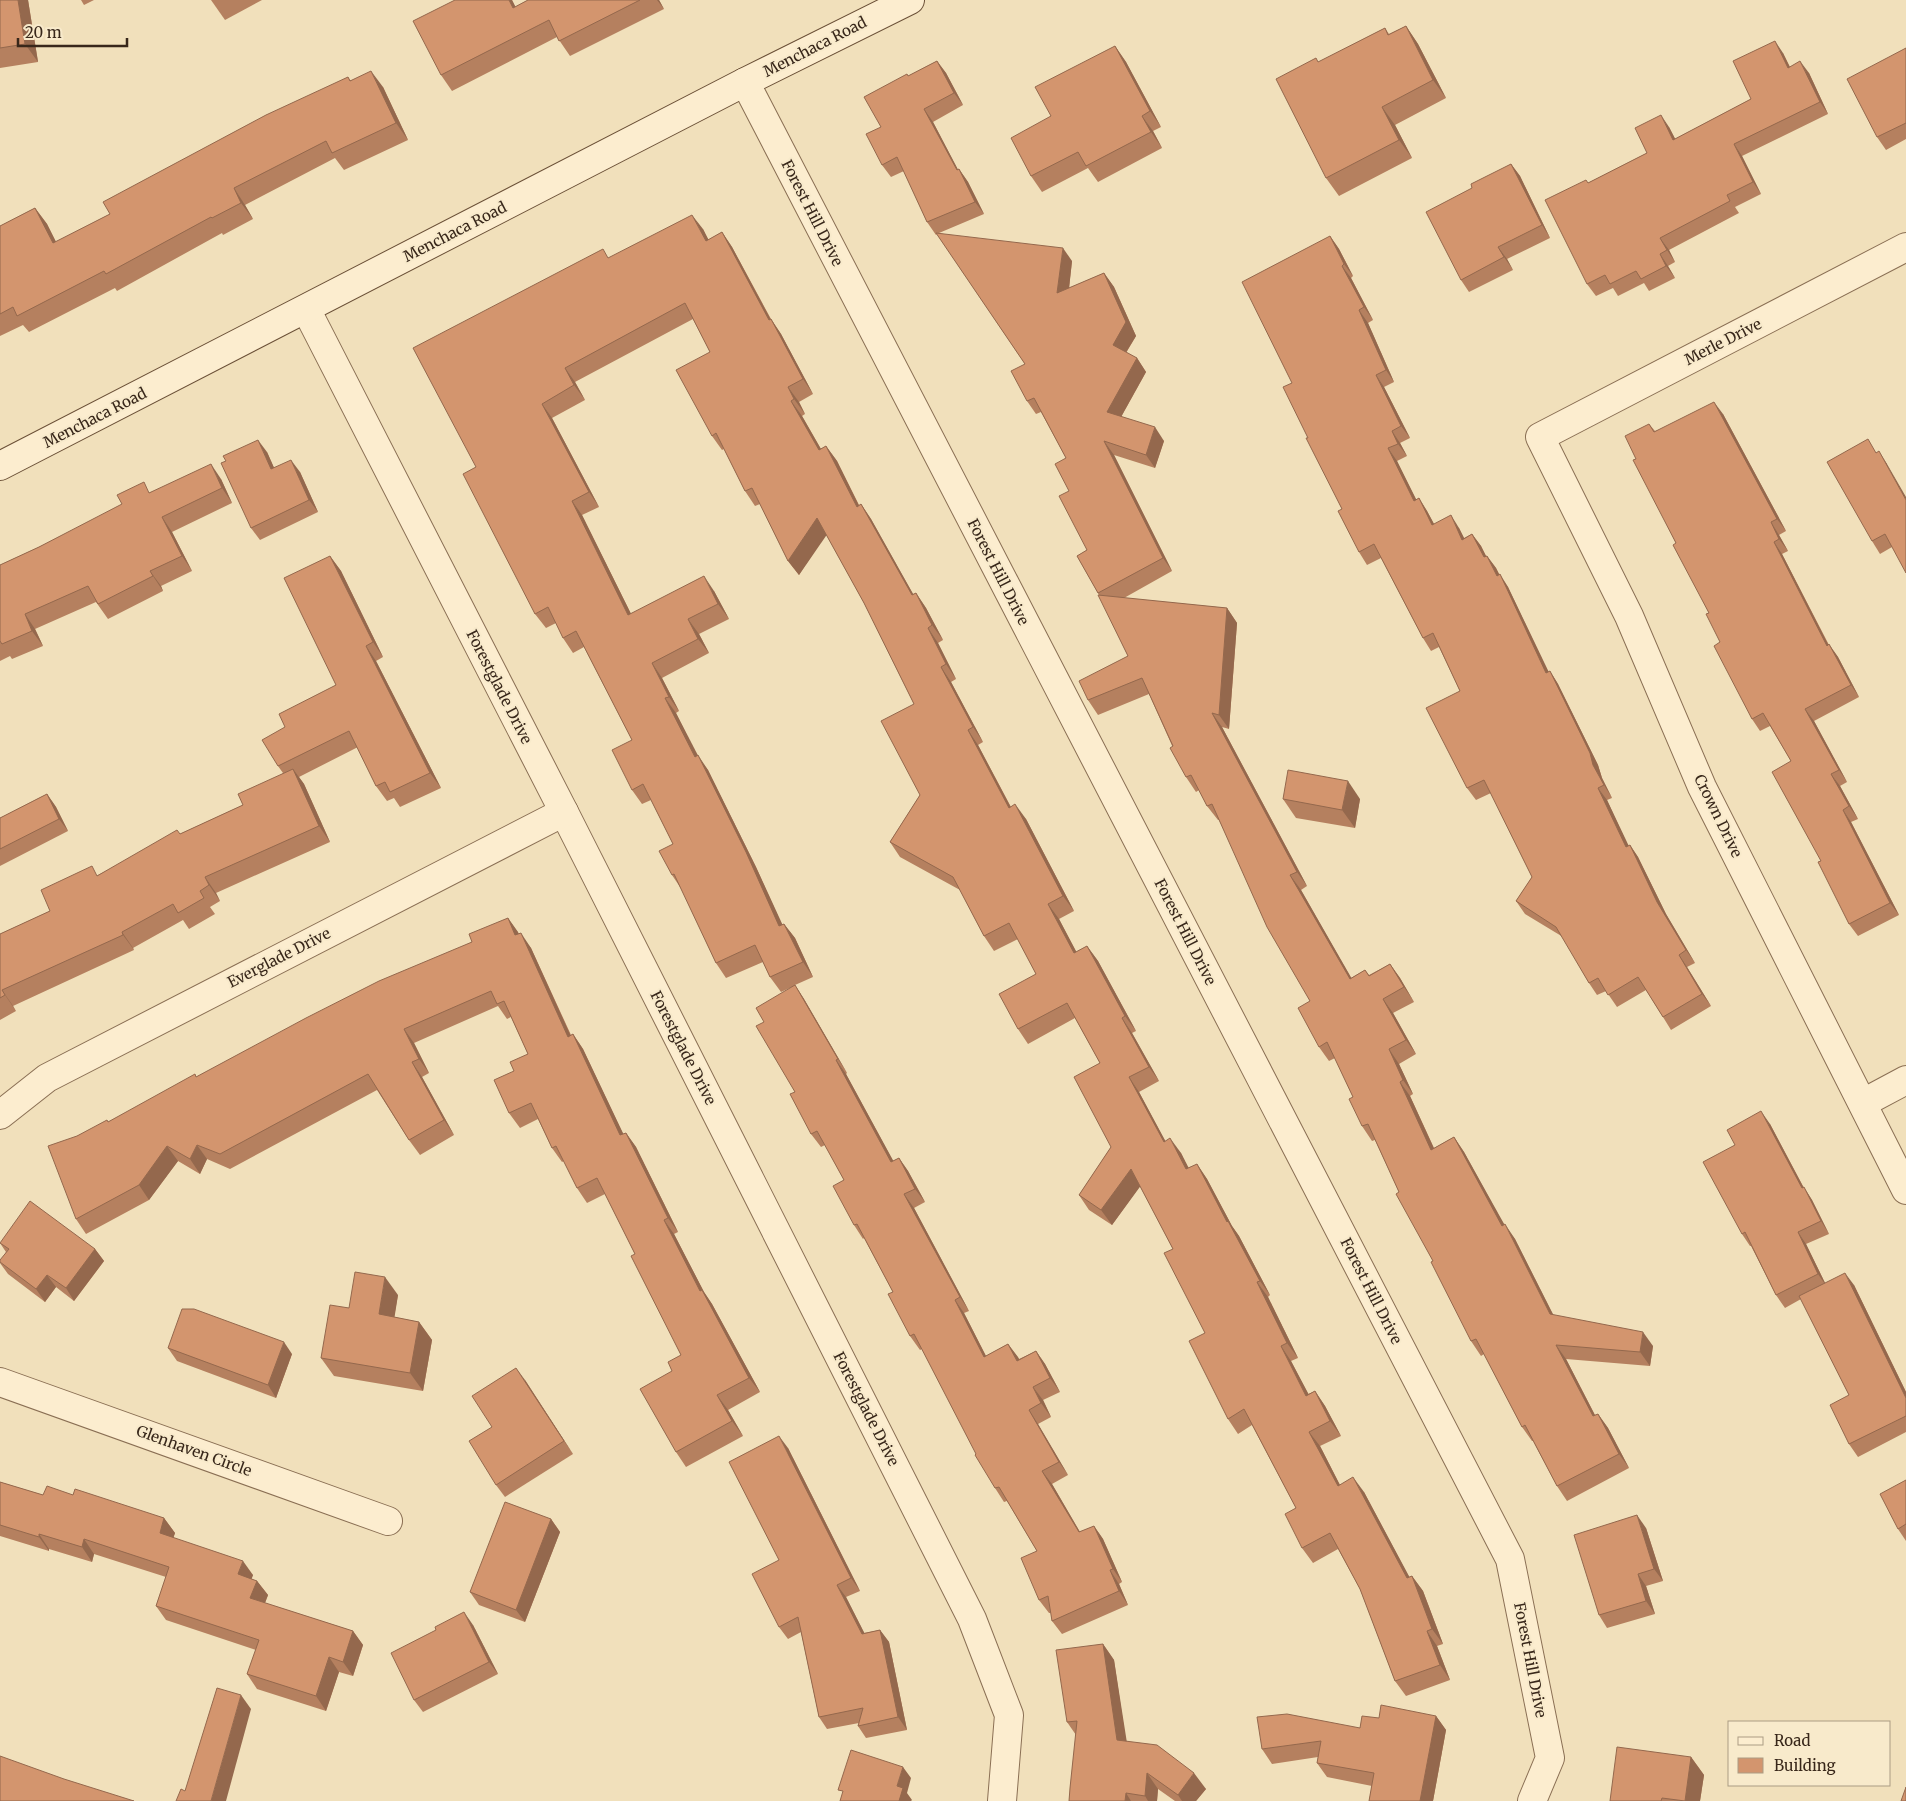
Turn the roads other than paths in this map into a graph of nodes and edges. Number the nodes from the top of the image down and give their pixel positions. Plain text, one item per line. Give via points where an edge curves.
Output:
1 (910, 0) edge
2 (745, 82) junction
3 (1906, 247) edge
4 (306, 310) junction
5 (1540, 436) joint
6 (0, 466) edge
7 (564, 812) junction
8 (1906, 1080) edge
9 (1863, 1103) junction
10 (0, 1115) edge
11 (1906, 1190) edge
12 (0, 1382) edge
13 (388, 1521) dead end
14 (1002, 1801) edge
15 (1532, 1801) edge

1 - 2 street, Menchaca Road
2 - 4 street, Menchaca Road
2 - 15 street, Forest Hill Drive via 1510,1559 1550,1758
3 - 5 street, Merle Drive
4 - 6 street, Menchaca Road
4 - 7 street, Forestglade Drive
5 - 9 street, Crown Drive via 1629,616 1702,786
7 - 10 street, Everglade Drive via 47,1078
7 - 14 street, Forestglade Drive via 972,1619 1009,1715
8 - 9 street
9 - 11 street, Crown Drive
12 - 13 street, Glenhaven Circle

